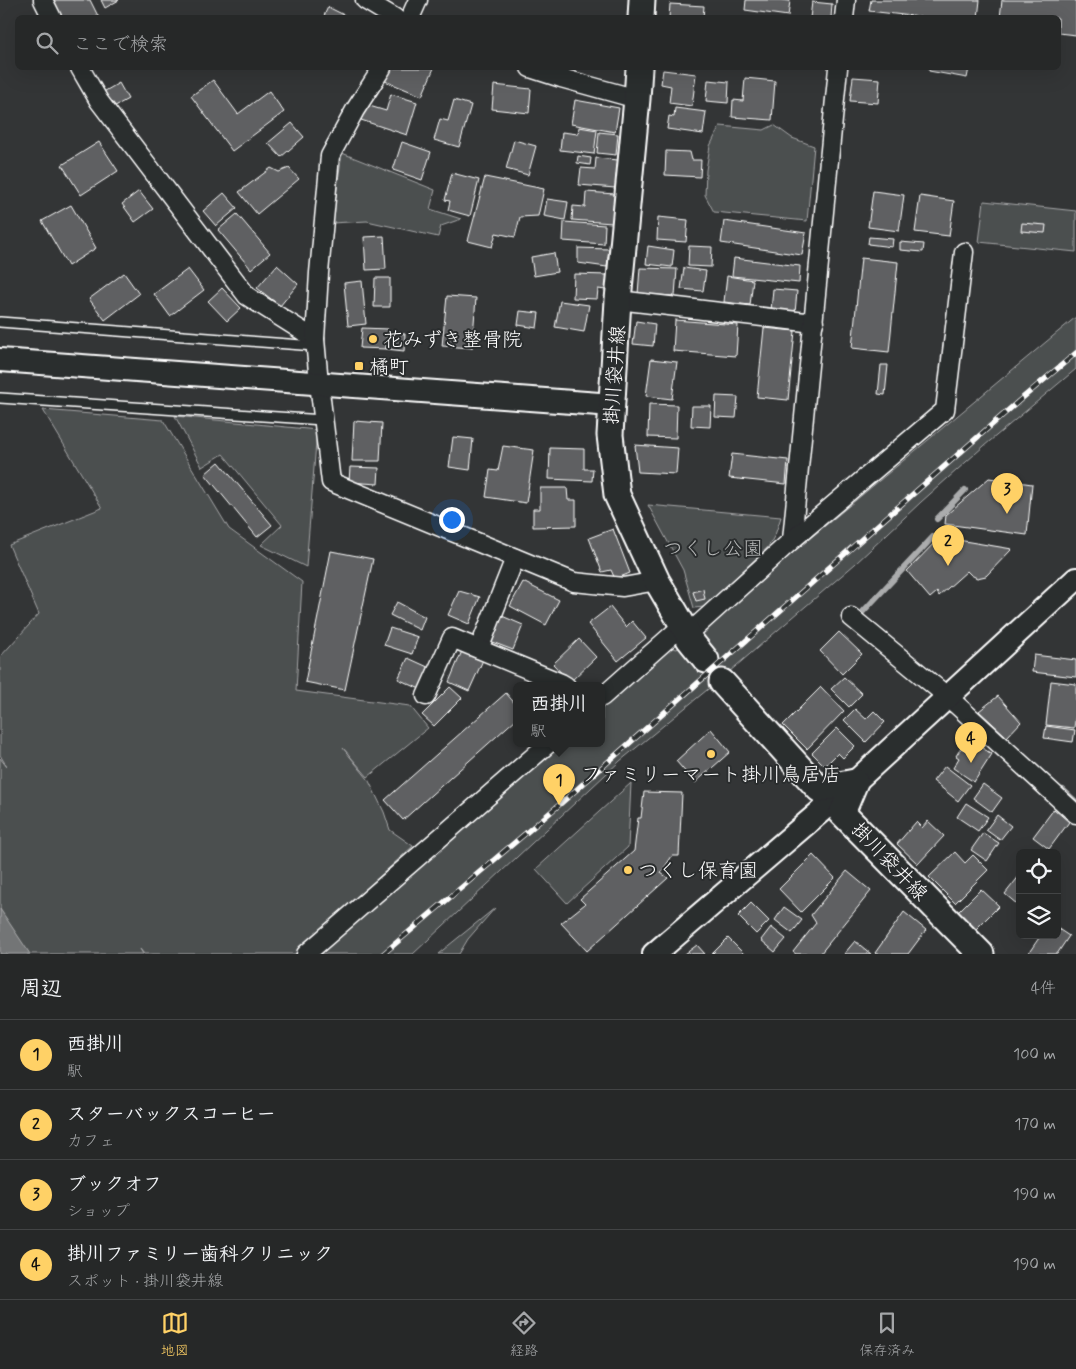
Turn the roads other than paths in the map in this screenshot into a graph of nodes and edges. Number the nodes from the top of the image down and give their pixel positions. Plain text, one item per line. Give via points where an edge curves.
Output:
1 (43, 0) edge
2 (365, 0) edge
3 (418, 0) edge
4 (642, 0) edge
5 (846, 0) edge
6 (50, 15) edge
7 (391, 15) edge
8 (411, 15) edge
9 (642, 15) edge
10 (844, 15) edge
11 (81, 70) edge
12 (381, 70) edge
13 (536, 70) edge
14 (639, 70) edge
15 (838, 70) edge
16 (637, 99) junction
17 (964, 252) dead end
18 (618, 300) junction
19 (0, 322) edge
20 (814, 323) junction
21 (315, 342) junction
22 (0, 360) edge
23 (319, 383) junction
24 (0, 398) edge
25 (613, 405) junction
26 (323, 420) junction
27 (792, 540) junction
28 (516, 558) junction
29 (1076, 580) edge
30 (657, 581) junction
31 (851, 617) dead end
32 (685, 630) junction
33 (479, 649) junction
34 (706, 660) dead end
35 (559, 682) edge
36 (722, 682) dead end
37 (605, 695) edge
38 (426, 696) dead end
39 (948, 697) junction
40 (545, 747) edge
41 (855, 782) junction
42 (1076, 814) edge
43 (306, 954) edge
44 (654, 954) edge
45 (981, 954) edge

1 - 6 street
2 - 7 street
3 - 8 street
4 - 9 main road
5 - 10 street
11 - 21 street via 99,101 247,296
12 - 21 street via 330,156
13 - 16 street
14 - 16 main road, 掛川袋井線
15 - 20 street
16 - 18 main road, 掛川袋井線
17 - 27 street via 945,410
18 - 20 street
18 - 25 main road, 掛川袋井線
19 - 21 lane
20 - 27 street
21 - 23 street
22 - 23 street
23 - 25 street
23 - 26 street
24 - 26 lane
25 - 30 main road, 掛川袋井線 via 610,436 617,495
26 - 28 street via 331,482
27 - 32 street
28 - 30 street via 574,582 623,587
28 - 33 street
29 - 39 street
30 - 32 main road, 掛川袋井線
31 - 39 street
32 - 34 main road, 掛川袋井線
32 - 37 street
33 - 35 street
33 - 38 street via 452,638
36 - 41 main road via 819,789
39 - 41 street
39 - 42 street
40 - 43 street
41 - 44 street
41 - 45 main road, 掛川袋井線 via 842,812

